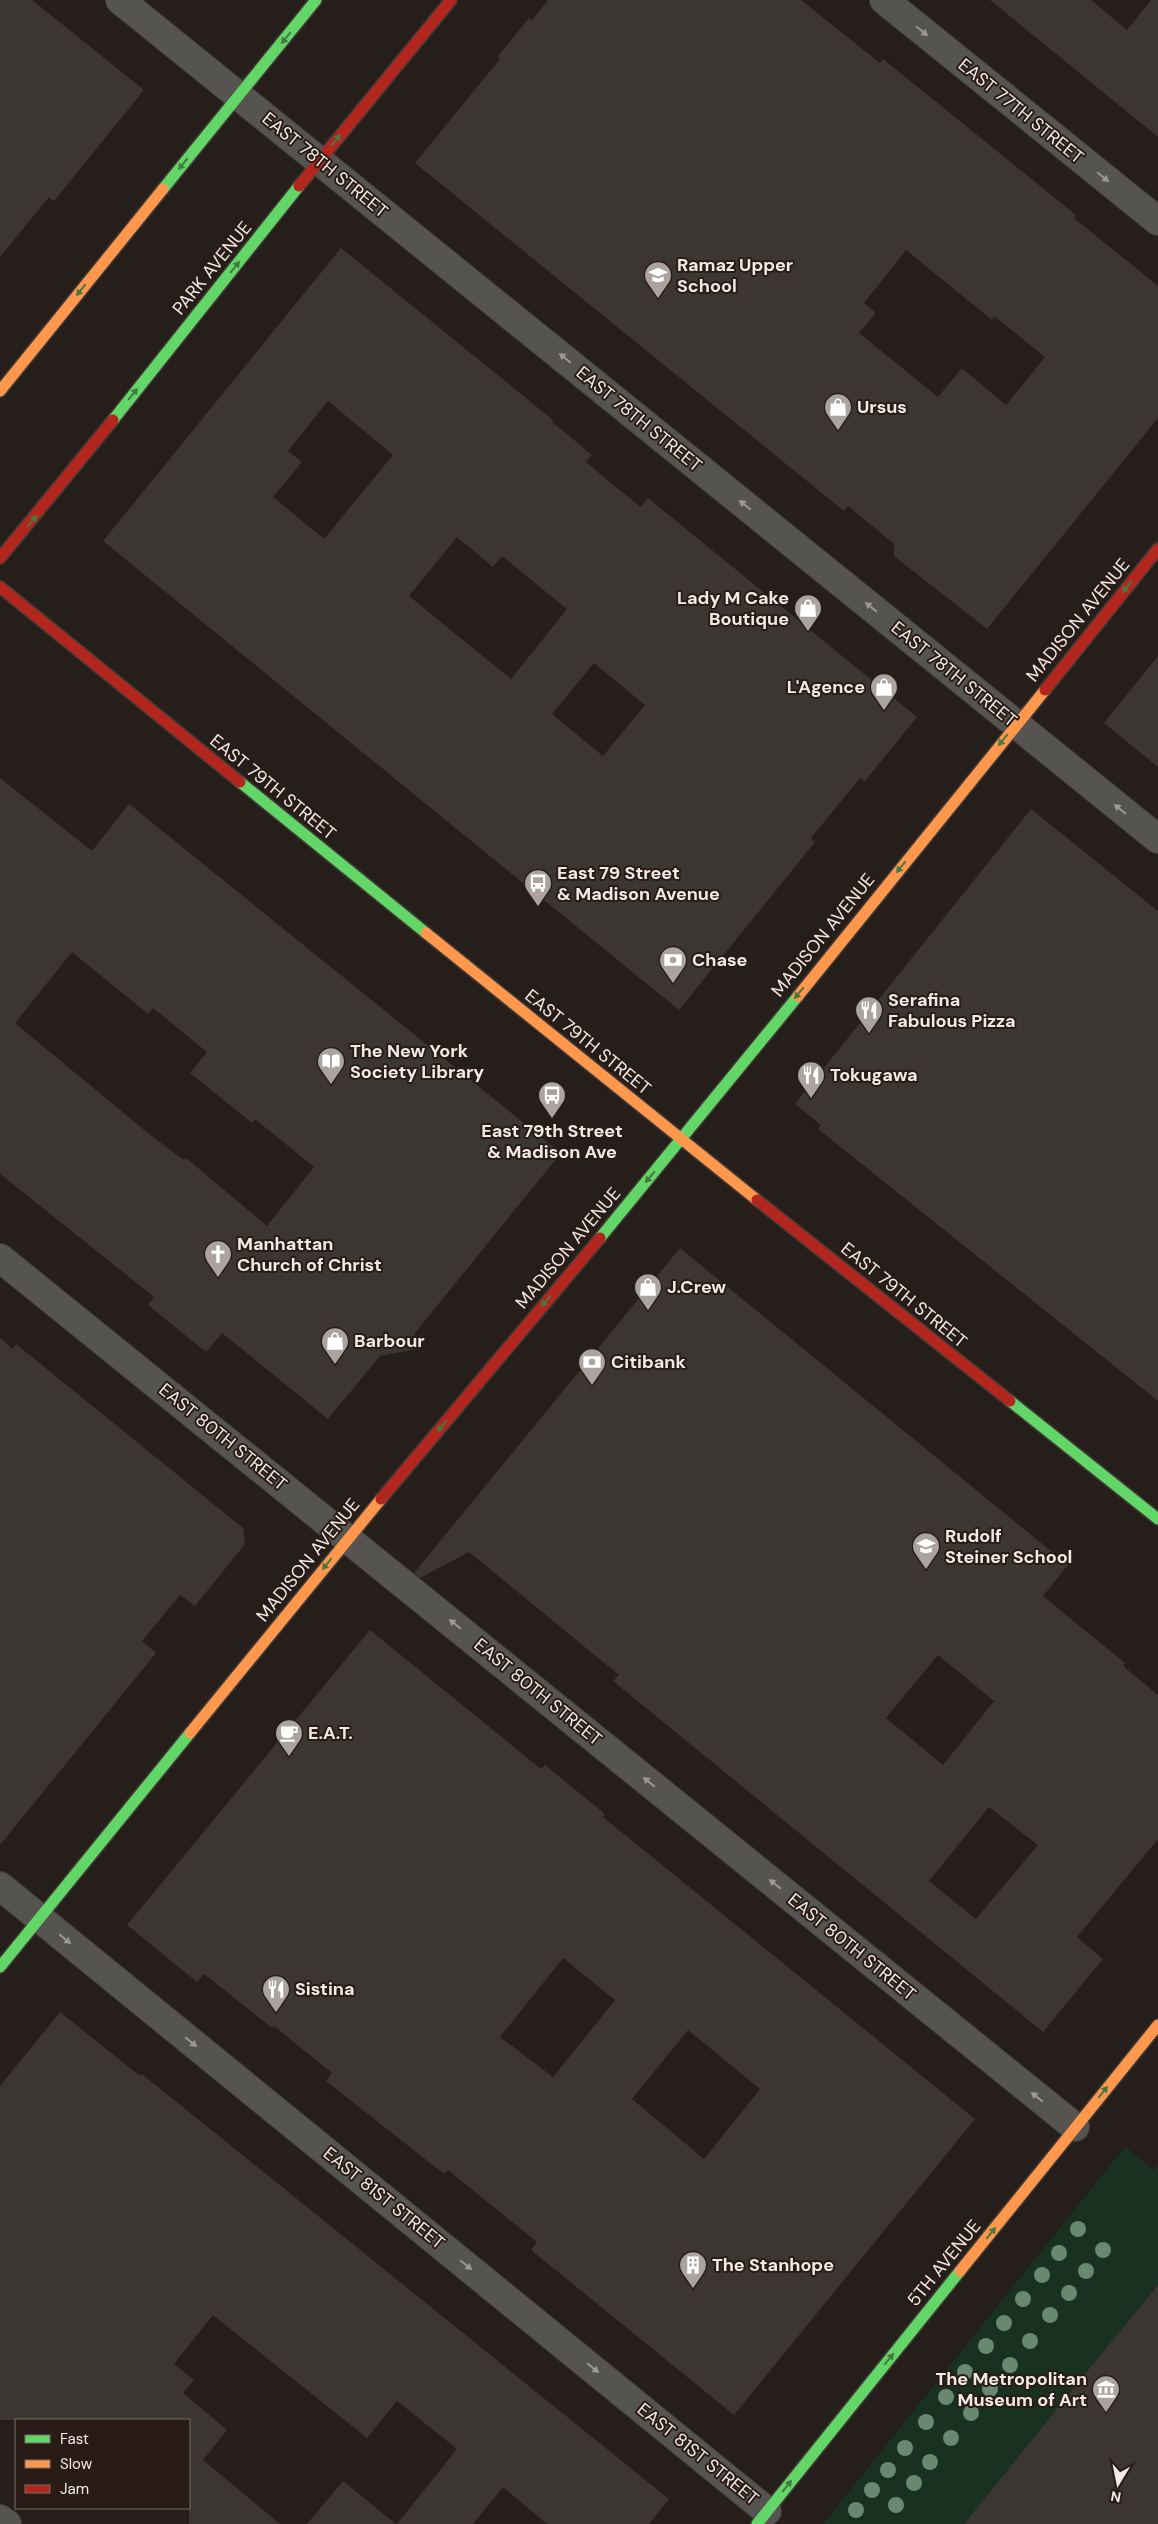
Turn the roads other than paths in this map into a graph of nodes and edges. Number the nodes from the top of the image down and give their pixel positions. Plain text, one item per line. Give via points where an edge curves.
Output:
1 (120, 0) edge
2 (316, 0) edge
3 (451, 0) edge
4 (884, 0) edge
5 (238, 96) junction
6 (319, 161) junction
7 (1158, 221) edge
8 (0, 391) edge
9 (1158, 549) edge
10 (0, 558) edge
11 (0, 587) edge
12 (1015, 724) junction
13 (1158, 839) edge
14 (682, 1140) junction
15 (0, 1258) edge
16 (1158, 1519) edge
17 (348, 1538) junction
18 (0, 1886) edge
19 (40, 1919) junction
20 (0, 1967) edge
21 (1158, 2025) edge
22 (1075, 2127) junction
23 (762, 2517) edge
24 (0, 2519) edge
25 (7, 2524) edge

1 - 5 street, EAST 78TH STREET
2 -> 5 main road
6 -> 3 main road, PARK AVENUE
4 -> 7 street, EAST 77TH STREET
5 - 6 street, EAST 78TH STREET
5 -> 8 main road
10 -> 6 main road, PARK AVENUE
12 -> 6 street, EAST 78TH STREET
9 -> 12 main road, MADISON AVENUE
11 - 14 main road, EAST 79TH STREET
13 -> 12 street, EAST 78TH STREET
12 -> 14 main road, MADISON AVENUE
14 - 16 main road, EAST 79TH STREET
14 -> 17 main road, MADISON AVENUE
15 - 17 street, EAST 80TH STREET
17 -> 19 main road, MADISON AVENUE
22 -> 17 street, EAST 80TH STREET
18 - 19 street, EAST 81ST STREET
19 - 20 main road, MADISON AVENUE
19 -> 23 street, EAST 81ST STREET
22 -> 21 main road, 5TH AVENUE
23 -> 22 main road, 5TH AVENUE
24 - 25 street

